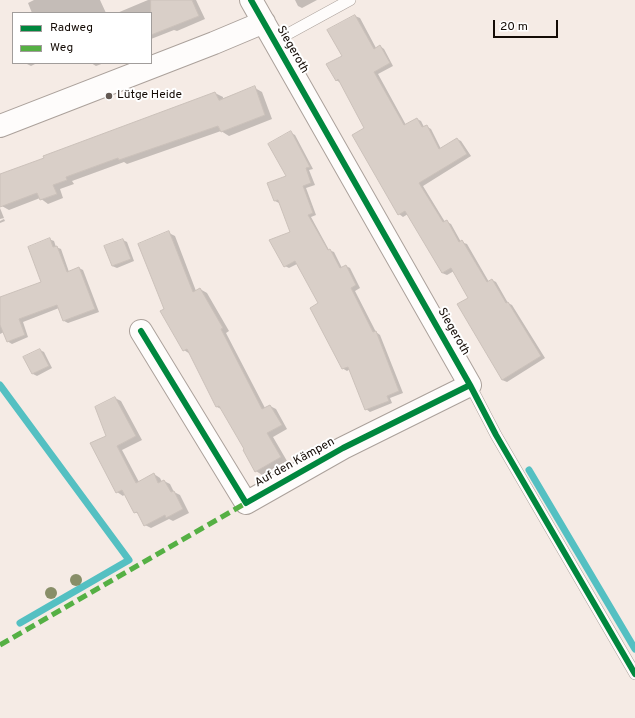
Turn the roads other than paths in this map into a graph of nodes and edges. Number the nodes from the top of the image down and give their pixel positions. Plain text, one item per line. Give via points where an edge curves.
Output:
1 (251, 0) edge
2 (350, 0) edge
3 (264, 22) junction
4 (275, 41) junction
5 (0, 126) edge
6 (142, 331) dead end
7 (470, 385) junction
8 (635, 674) edge

1 - 3 street, Siegeroth
2 - 4 lane
3 - 4 street, Siegeroth
3 - 5 street
4 - 7 street, Siegeroth
6 - 7 street, Auf den Kämpen via 246,503 343,448
7 - 8 lane, Siegeroth via 496,435

